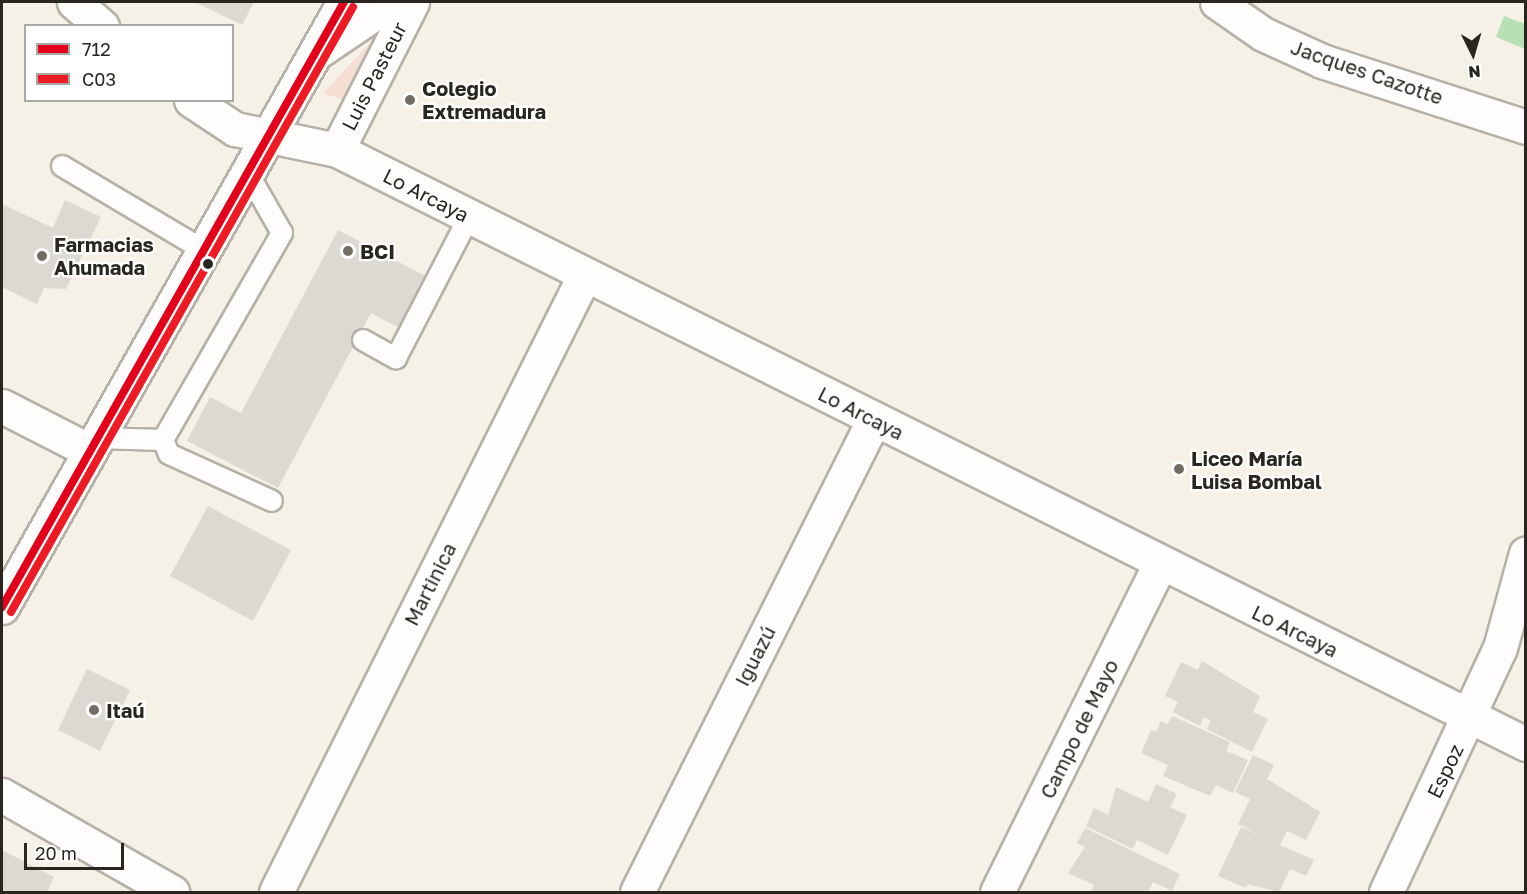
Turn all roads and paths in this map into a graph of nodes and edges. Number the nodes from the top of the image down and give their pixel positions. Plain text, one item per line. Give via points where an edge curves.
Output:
1 (74, 2) edge
2 (344, 2) edge
3 (391, 2) edge
4 (412, 2) edge
5 (1217, 2) edge
6 (100, 24) edge
7 (314, 54) junction
8 (194, 102) edge
9 (1526, 127) edge
10 (265, 136) junction
11 (337, 150) junction
12 (62, 166) dead end
13 (246, 170) junction
14 (469, 217) junction
15 (202, 249) junction
16 (584, 276) junction
17 (363, 340) dead end
18 (2, 406) edge
19 (874, 419) junction
20 (163, 440) junction
21 (93, 444) junction
22 (272, 501) dead end
23 (1526, 554) edge
24 (1159, 565) junction
25 (2, 607) edge
26 (1526, 607) edge
27 (1500, 648) junction
28 (1471, 717) junction
29 (1526, 744) edge
30 (2, 795) edge
31 (172, 892) edge
32 (276, 892) edge
33 (637, 892) edge
34 (998, 892) edge
35 (1386, 892) edge

1 - 6 street
2 - 7 street
3 - 7 street
4 - 11 street, Luis Pasteur
5 - 9 street, Jacques Cazotte via 1263,34 1322,61
7 - 10 street
8 - 10 street, Lo Arcaya via 220,122
10 - 11 street, Lo Arcaya
10 - 13 street
11 - 14 street, Lo Arcaya
12 - 15 lane
13 - 15 street
13 - 20 lane via 282,233
14 - 16 street, Lo Arcaya
14 - 17 lane via 396,358
15 - 21 street
16 - 19 street, Lo Arcaya
16 - 32 street, Martinica
18 - 21 street
19 - 24 street, Lo Arcaya
19 - 33 street, Iguazú
20 - 21 lane
20 - 22 lane via 169,454
21 - 25 street
23 - 27 street, Espoz
24 - 28 street, Lo Arcaya
24 - 34 street, Campo de Mayo
26 - 27 street, Espoz
27 - 28 street, Espoz
28 - 29 street, Lo Arcaya
28 - 35 street, Espoz
30 - 31 street

